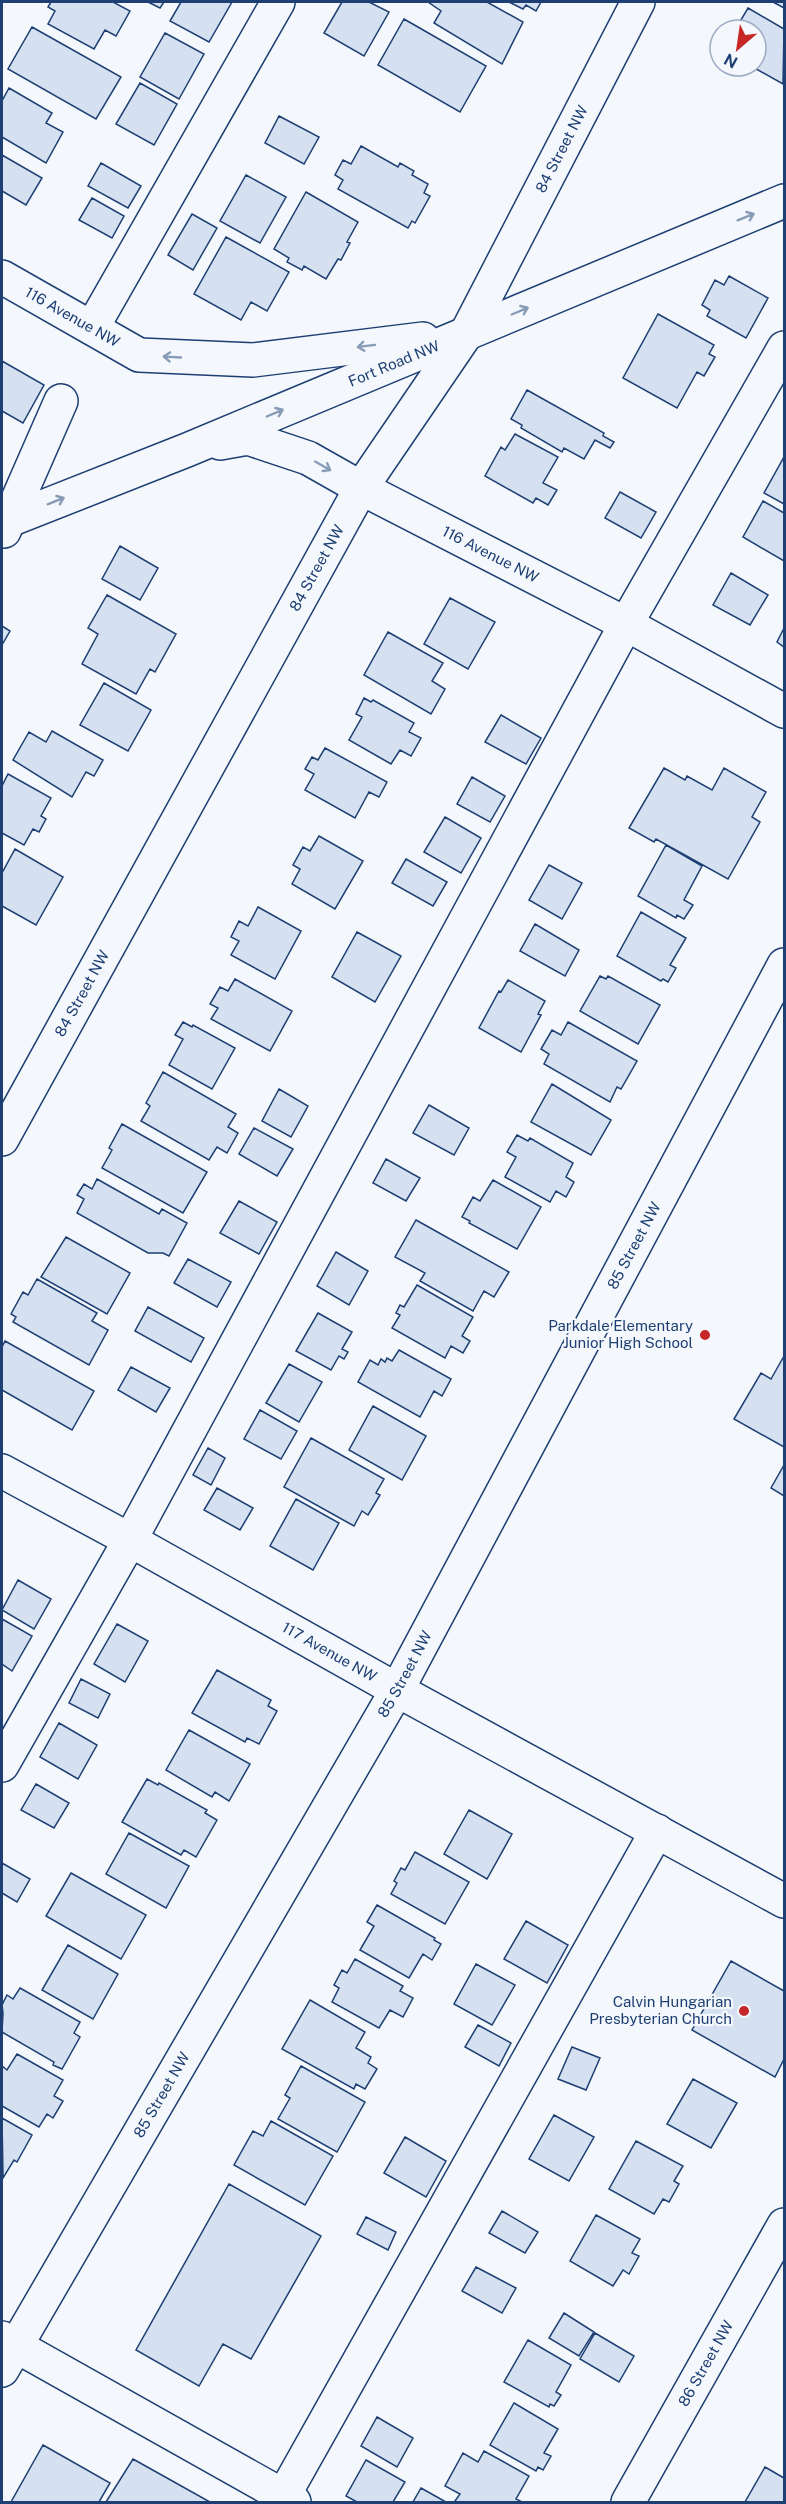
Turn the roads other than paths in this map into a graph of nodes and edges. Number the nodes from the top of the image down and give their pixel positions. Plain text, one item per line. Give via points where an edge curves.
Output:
1 (278, 2) edge
2 (638, 2) edge
3 (784, 201) edge
4 (2, 277) edge
5 (92, 328) junction
6 (466, 333) junction
7 (784, 348) edge
8 (61, 401) dead end
9 (187, 450) junction
10 (361, 488) junction
11 (5, 526) edge
12 (627, 624) junction
13 (784, 711) edge
14 (784, 965) edge
15 (2, 1139) edge
16 (2, 1471) edge
17 (130, 1540) junction
18 (397, 1690) junction
19 (2, 1765) edge
20 (657, 1831) junction
21 (784, 1901) edge
22 (784, 2225) edge
23 (6, 2351) edge
24 (286, 2500) edge
25 (628, 2502) edge

1 - 5 street
2 - 6 street, 84 Street NW
6 -> 3 street, Fort Road NW
4 - 5 street, 116 Avenue NW
6 -> 5 street, 116 Avenue NW via 254,360 139,355
9 -> 6 street, Fort Road NW
6 - 10 street, 84 Street NW
7 - 12 street
8 - 11 street
9 -> 10 street, 116 Avenue NW via 248,438 308,458
11 -> 9 street, Fort Road NW
10 - 12 street, 116 Avenue NW
10 - 15 street, 84 Street NW
12 - 13 street, 116 Avenue NW
12 - 17 street
14 - 18 street, 85 Street NW
16 - 17 street, 117 Avenue NW
17 - 18 street, 117 Avenue NW
17 - 19 street
18 - 20 street, 117 Avenue NW
18 - 23 street, 85 Street NW
20 - 21 street, 117 Avenue NW
20 - 24 street
22 - 25 street, 86 Street NW
23 - 24 street

